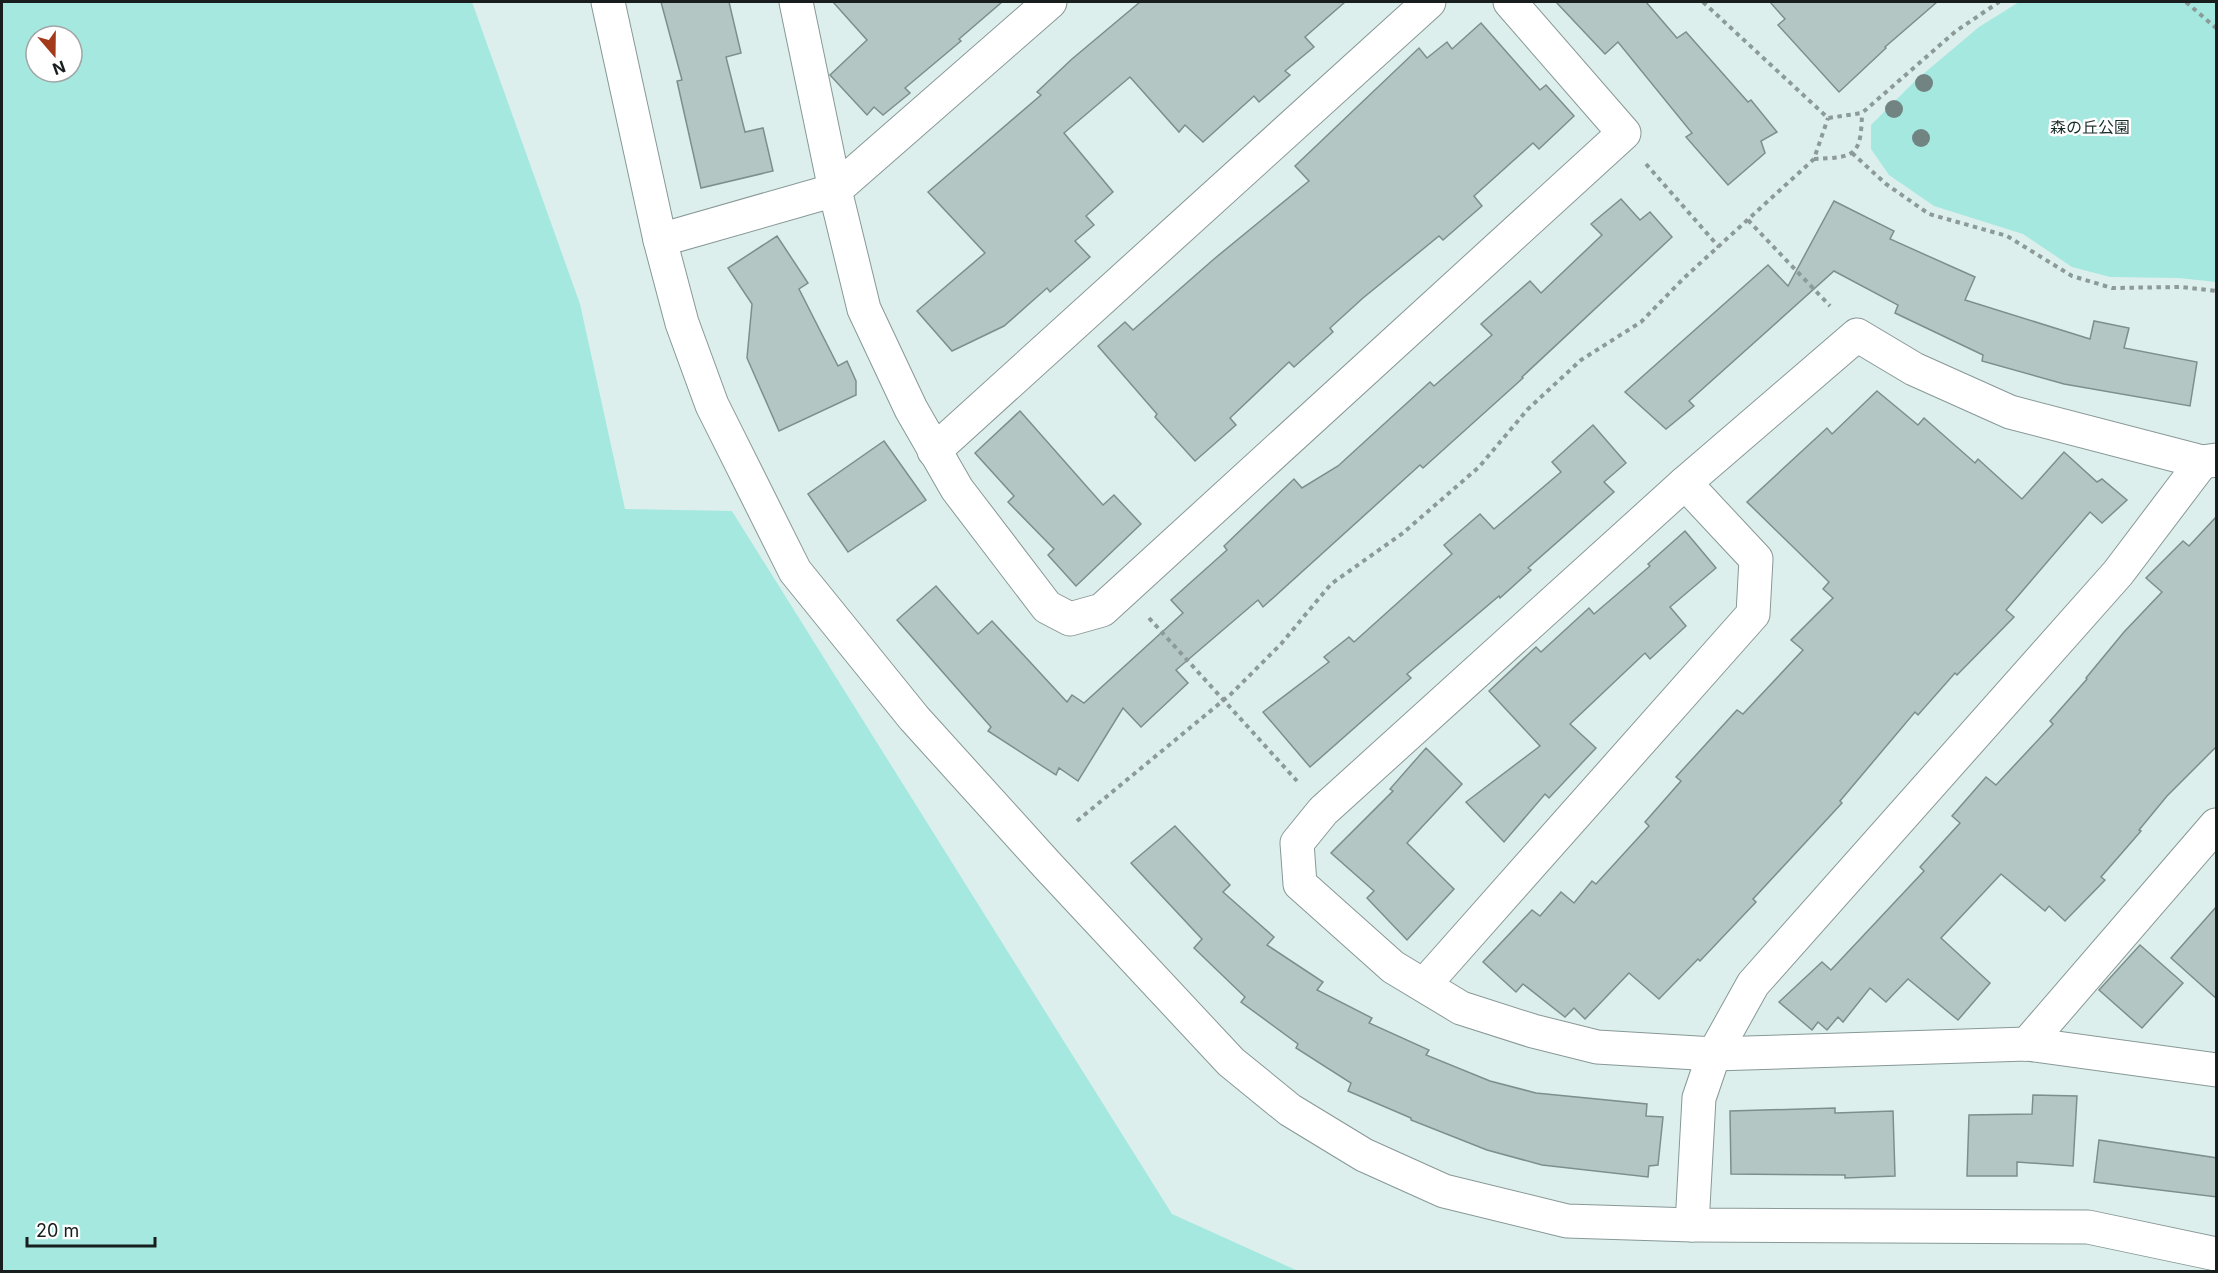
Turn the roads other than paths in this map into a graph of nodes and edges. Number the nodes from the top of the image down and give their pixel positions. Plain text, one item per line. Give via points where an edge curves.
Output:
1 (608, 2) edge
2 (796, 2) edge
3 (1050, 2) edge
4 (1429, 2) edge
5 (1510, 2) edge
6 (835, 190) junction
7 (660, 240) junction
8 (934, 451) junction
9 (2209, 461) edge
10 (1685, 483) junction
11 (2217, 825) edge
12 (1424, 985) junction
13 (2027, 1044) junction
14 (1714, 1054) junction
15 (2217, 1070) edge
16 (1692, 1225) junction
17 (2217, 1254) edge

1 - 7 street
2 - 6 street
3 - 6 street
4 - 8 street
5 - 8 street via 1624,133 1102,610 1070,620 1047,607 957,489
6 - 7 street
6 - 8 street via 864,309
7 - 16 street via 682,323 712,405 795,571 914,718 1231,1062 1290,1110 1364,1155 1444,1191 1568,1221
9 - 10 street via 2010,412 1914,369 1857,334
9 - 14 street via 2118,573 1753,984
10 - 12 street via 1756,559 1754,614
10 - 12 street via 1323,811 1297,843 1300,884 1393,967
11 - 13 street
12 - 14 street via 1461,1008 1597,1047
13 - 14 street
13 - 15 street
14 - 16 street via 1699,1098
16 - 17 street via 2088,1227

